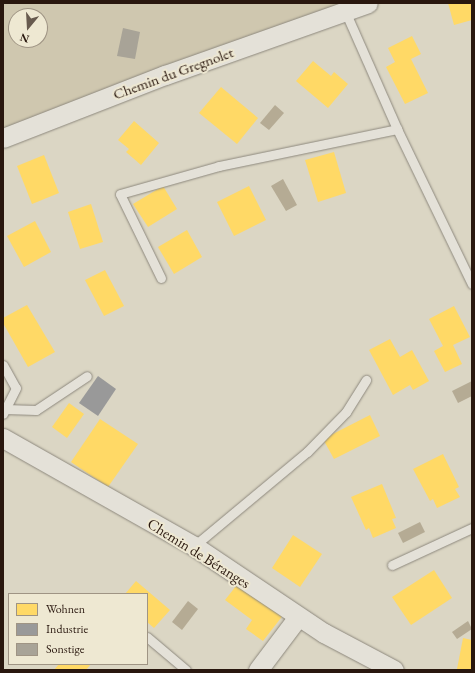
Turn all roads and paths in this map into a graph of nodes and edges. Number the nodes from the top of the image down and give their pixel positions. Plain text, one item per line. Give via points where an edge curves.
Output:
1 (368, 3) edge
2 (345, 11) junction
3 (397, 129) junction
4 (3, 138) edge
5 (161, 278) dead end
6 (472, 284) edge
7 (3, 365) edge
8 (87, 376) dead end
9 (366, 380) dead end
10 (4, 412) edge
11 (3, 438) edge
12 (472, 528) edge
13 (194, 546) junction
14 (392, 564) dead end
15 (298, 617) junction
16 (148, 638) edge
17 (186, 670) edge
18 (258, 670) edge
19 (394, 670) edge

1 - 2 street, Chemin du Gregnolet
2 - 3 lane
2 - 4 street, Chemin du Gregnolet via 165,75
3 - 5 lane via 218,166 120,194
3 - 6 lane
7 - 10 lane via 16,388
8 - 10 lane via 67,386 36,410
9 - 13 lane via 346,412 307,452
11 - 13 street, Chemin de Béranges
12 - 14 lane
13 - 15 street, Chemin de Béranges
15 - 18 street
15 - 19 street, Chemin de Béranges
16 - 17 lane

